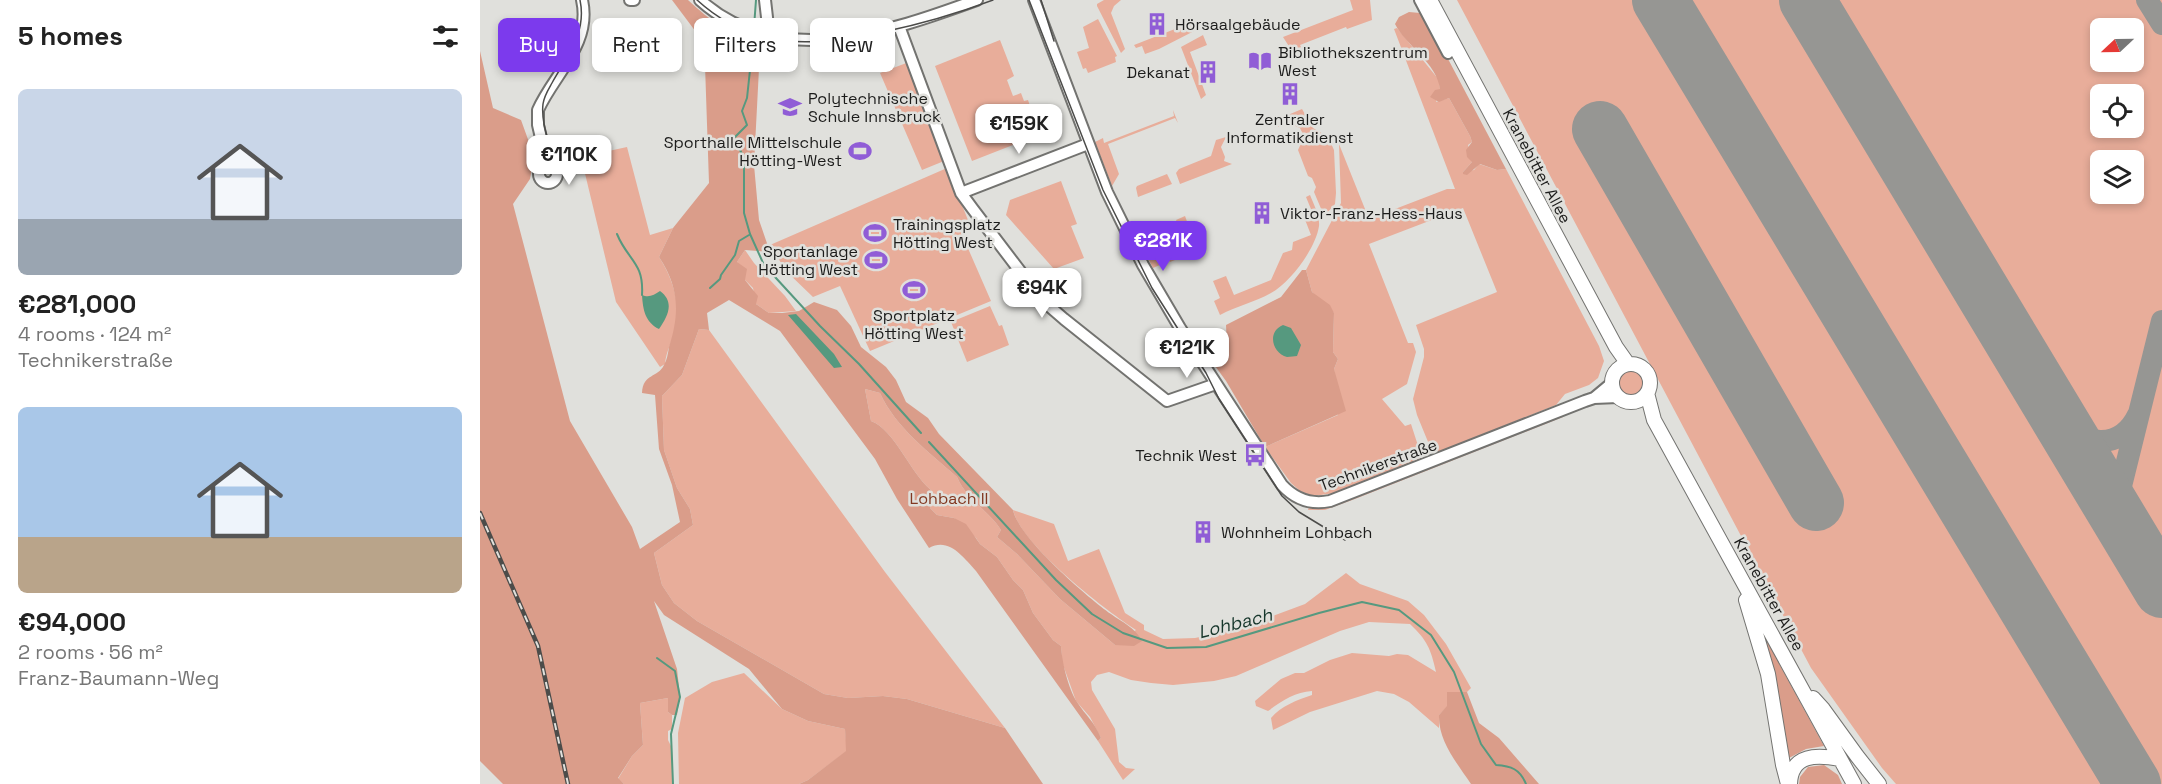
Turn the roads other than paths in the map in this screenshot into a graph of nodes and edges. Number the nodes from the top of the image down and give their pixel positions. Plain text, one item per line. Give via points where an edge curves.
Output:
1 (582, 0) edge
2 (700, 0) edge
3 (765, 0) edge
4 (977, 0) edge
5 (1034, 0) edge
6 (1420, 0) edge
7 (1430, 0) edge
8 (726, 18) edge
9 (767, 18) edge
10 (899, 26) junction
11 (798, 40) edge
12 (1448, 54) dead end
13 (1088, 144) junction
14 (548, 165) dead end
15 (961, 193) junction
16 (1623, 366) junction
17 (1612, 382) junction
18 (1216, 384) junction
19 (1647, 393) junction
20 (1618, 397) junction
21 (1594, 398) junction
22 (1633, 402) junction
23 (1654, 420) junction
24 (1743, 583) junction
25 (1800, 686) junction
26 (1840, 759) junction
27 (1789, 784) edge
28 (1854, 784) edge
29 (1880, 784) edge

1 - 14 street via 584,19 580,36 538,110
2 - 8 street
3 - 9 street
4 - 10 street
5 - 13 street, Technikerstraße
6 - 12 street
7 - 16 main road, Kranebitter Allee
10 - 11 street
10 - 15 street
13 - 15 street
13 - 18 street, Technikerstraße via 1149,276
15 - 18 street via 1042,300 1167,401
16 - 17 main road
16 - 19 main road via 1640,366 1646,371 1650,382
17 - 20 main road
17 - 21 street, Technikerstraße
18 - 21 street, Technikerstraße via 1282,485 1301,499 1317,503 1335,500
19 - 22 main road
19 - 23 main road, Kranebitter Allee
20 - 21 street, Technikerstraße
20 - 22 main road
22 - 23 main road, Kranebitter Allee
23 - 24 main road, Kranebitter Allee
24 - 25 main road, Kranebitter Allee
24 - 27 main road via 1768,674
25 - 26 main road, Kranebitter Allee
25 - 29 main road via 1823,709
26 - 27 main road via 1819,755 1807,759 1794,768
26 - 28 main road, Kranebitter Allee

